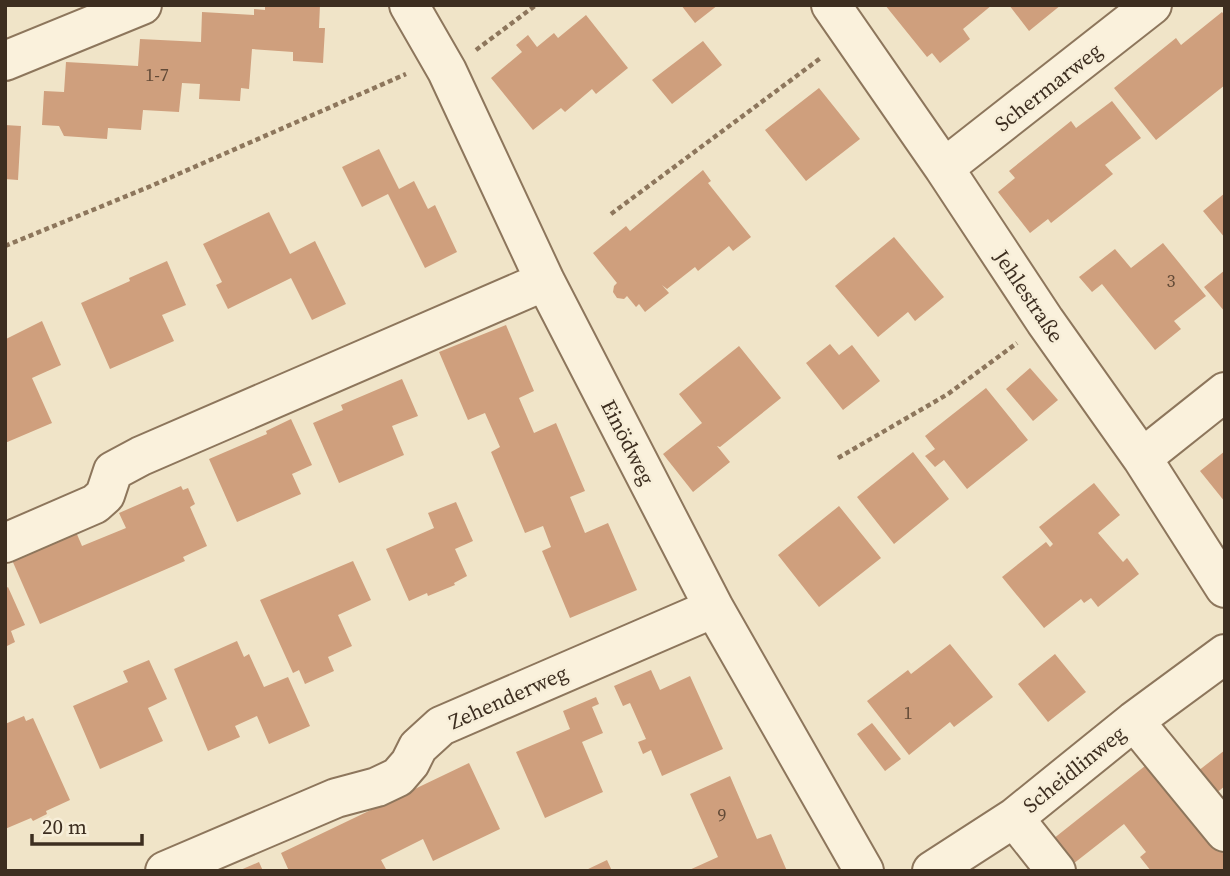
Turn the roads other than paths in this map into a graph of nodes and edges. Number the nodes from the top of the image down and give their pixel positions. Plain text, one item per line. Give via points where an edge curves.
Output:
1 (142, 5) edge
2 (409, 5) edge
3 (1152, 5) edge
4 (841, 20) edge
5 (5, 61) edge
6 (944, 168) junction
7 (545, 281) junction
8 (1225, 392) edge
9 (1142, 458) junction
10 (5, 543) edge
11 (1225, 588) edge
12 (714, 608) junction
13 (1225, 654) edge
14 (1134, 721) junction
15 (1014, 818) junction
16 (1225, 832) edge
17 (165, 871) edge
18 (864, 871) edge
19 (932, 871) edge
20 (1056, 871) edge

1 - 5 street
2 - 7 street, Einödweg via 443,66
3 - 6 street, Schermarweg
4 - 6 street, Jehlestraße
6 - 9 street, Jehlestraße
7 - 10 street via 141,456 113,471 105,495 94,504
7 - 12 street, Einödweg
8 - 9 street
9 - 11 street, Jehlestraße
12 - 17 street, Zehenderweg via 441,726 418,747 398,777 336,798
12 - 18 street, Einödweg
13 - 14 street, Scheidlinweg
14 - 15 street, Scheidlinweg
14 - 16 street, Scheidlinweg
15 - 19 street, Scheidlinweg
15 - 20 street, Scheidlinweg

